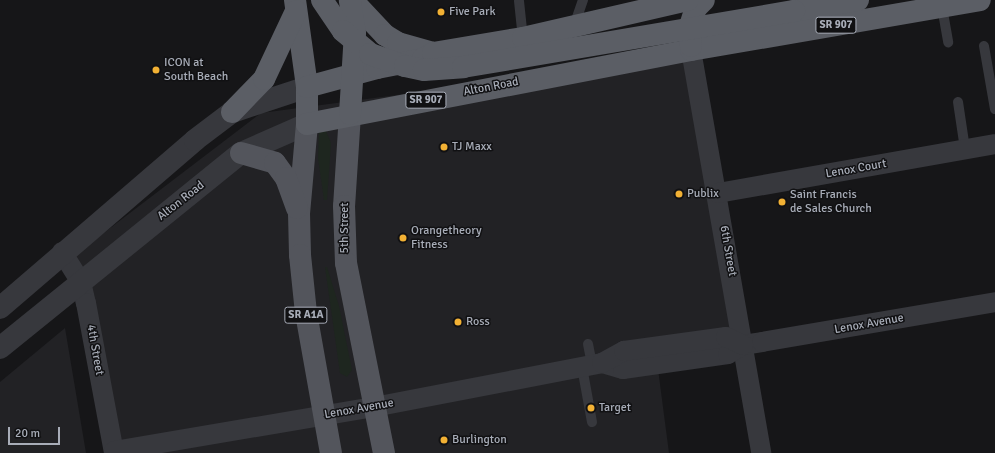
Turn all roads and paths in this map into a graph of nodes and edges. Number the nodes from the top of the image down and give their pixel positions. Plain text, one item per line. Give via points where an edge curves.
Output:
1 (322, 0) edge
2 (351, 0) edge
3 (584, 0) edge
4 (684, 0) edge
5 (704, 0) edge
6 (858, 0) edge
7 (980, 0) edge
8 (519, 1) dead end
9 (296, 5) edge
10 (942, 7) junction
11 (574, 27) junction
12 (523, 38) junction
13 (948, 42) dead end
14 (984, 46) dead end
15 (691, 50) junction
16 (433, 53) junction
17 (351, 75) junction
18 (307, 87) junction
19 (958, 102) dead end
20 (995, 108) edge
21 (232, 112) junction
22 (350, 114) junction
23 (307, 124) junction
24 (995, 144) edge
25 (965, 149) junction
26 (241, 153) junction
27 (718, 193) junction
28 (299, 213) junction
29 (62, 252) junction
30 (81, 282) junction
31 (995, 302) edge
32 (0, 308) edge
33 (588, 344) dead end
34 (743, 345) junction
35 (0, 348) edge
36 (592, 365) junction
37 (374, 407) junction
38 (324, 416) junction
39 (592, 422) dead end
40 (114, 452) edge
41 (331, 453) edge
42 (384, 453) edge
43 (761, 453) edge

1 - 6 highway, bridge via 343,31 370,54 424,70 463,67
2 - 16 highway via 385,35
2 - 17 highway, 5th Street via 355,33
3 - 11 lane
4 - 11 highway
5 - 15 highway via 696,8 690,26
7 - 10 highway, Alton Road / SR 907
8 - 12 lane
9 - 18 highway, SR A1A
9 - 21 highway via 278,54 264,79
10 - 13 lane
10 - 15 highway, Alton Road / SR 907
11 - 12 highway
12 - 16 highway
14 - 20 lane
15 - 22 highway, Alton Road / SR 907
15 - 27 street, 6th Street
16 - 17 highway via 423,60
17 - 18 highway
17 - 22 highway, 5th Street
18 - 21 street
18 - 23 highway, SR A1A
19 - 25 lane
21 - 29 street
22 - 23 highway, Alton Road / SR 907
22 - 37 main road, 5th Street via 344,206 346,263
23 - 26 street, Alton Road
23 - 28 main road, SR A1A
24 - 25 street, Lenox Court
25 - 27 street, Lenox Court
26 - 28 main road via 266,159 281,168
26 - 30 street, Alton Road
27 - 34 street, 6th Street
28 - 38 main road, SR A1A via 306,313
29 - 30 street, 4th Street
29 - 32 street
30 - 35 street, Alton Road
30 - 40 street, 4th Street
31 - 34 street, Lenox Avenue
33 - 36 lane
34 - 36 street, Lenox Avenue via 728,354 623,369
34 - 43 street, 6th Street
36 - 37 street, Lenox Avenue
36 - 39 lane
37 - 38 street, Lenox Avenue
37 - 42 main road, 5th Street
38 - 40 street, Lenox Avenue
38 - 41 main road, SR A1A

